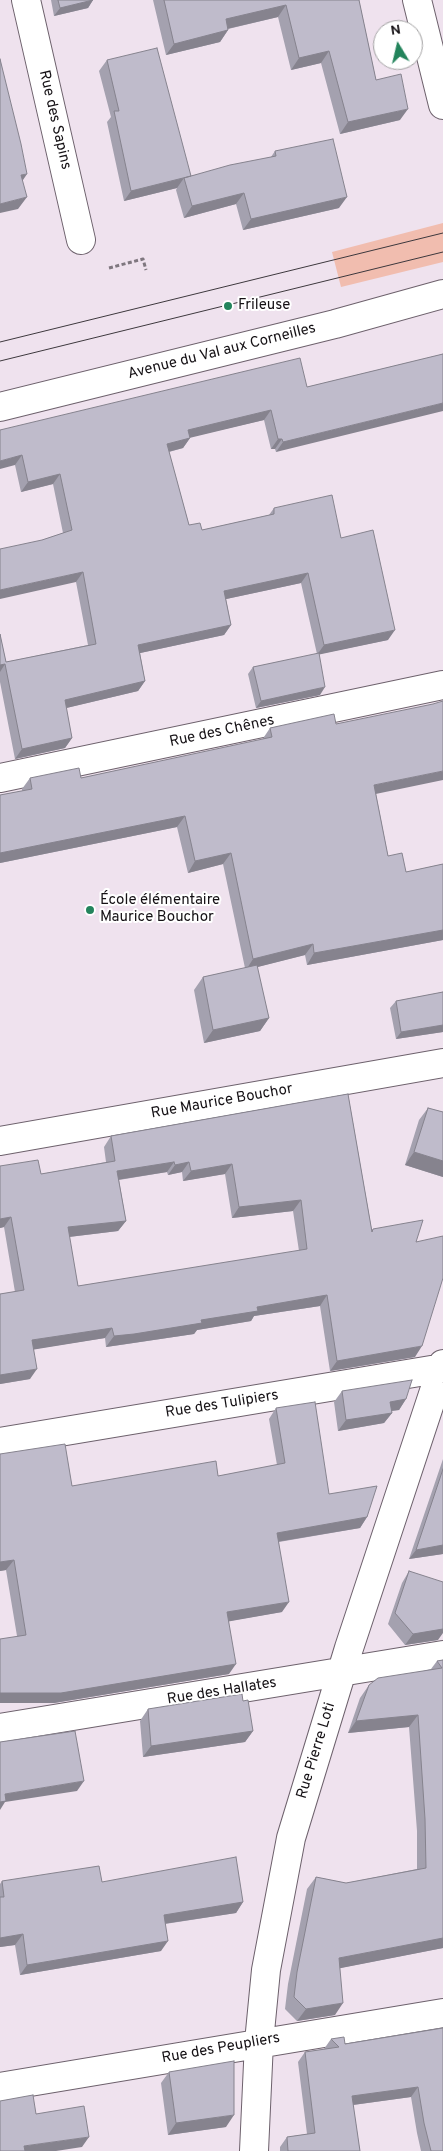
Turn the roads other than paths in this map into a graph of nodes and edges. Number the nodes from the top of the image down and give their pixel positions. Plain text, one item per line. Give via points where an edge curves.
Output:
1 (26, 0) edge
2 (417, 0) edge
3 (443, 105) edge
4 (81, 240) dead end
5 (443, 294) edge
6 (0, 407) edge
7 (443, 685) edge
8 (0, 778) edge
9 (443, 1063) edge
10 (0, 1142) edge
11 (443, 1367) edge
12 (0, 1442) edge
13 (443, 1655) edge
14 (341, 1672) junction
15 (0, 1728) edge
16 (443, 2013) edge
17 (259, 2042) junction
18 (0, 2087) edge
19 (254, 2151) edge

1 - 4 street, Rue des Sapins
2 - 3 street
5 - 6 street, Avenue du Val aux Corneilles
7 - 8 street, Rue des Chênes
9 - 10 street, Rue Maurice Bouchor
11 - 12 street, Rue des Tulipiers
11 - 14 street, Rue Pierre Loti
13 - 14 street, Rue des Hallates
14 - 15 street, Rue des Hallates
14 - 17 street, Rue Pierre Loti via 291,1838 266,1970
16 - 17 street, Rue des Peupliers
17 - 18 street, Rue des Peupliers
17 - 19 street, Rue Pierre Loti

